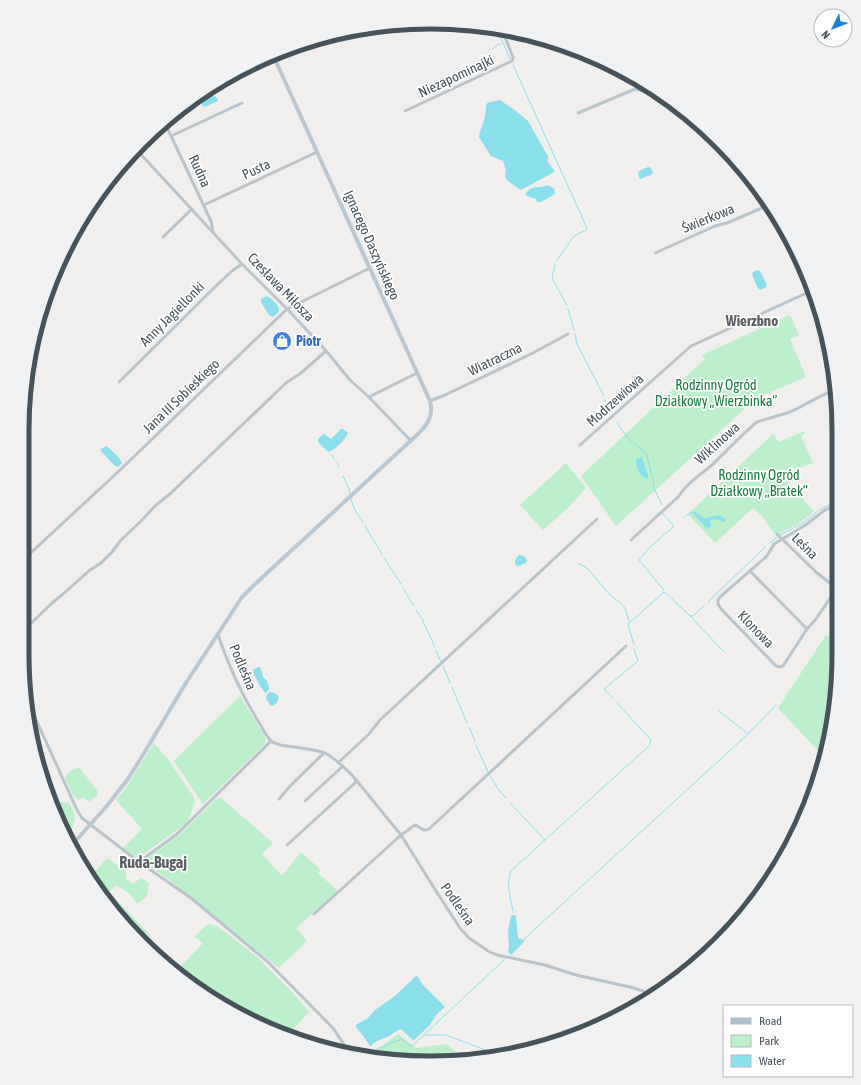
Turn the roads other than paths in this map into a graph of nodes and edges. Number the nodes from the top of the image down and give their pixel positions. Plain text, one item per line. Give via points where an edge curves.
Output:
1 (504, 36) edge
2 (276, 61) edge
3 (646, 92) edge
4 (242, 103) dead end
5 (405, 111) dead end
6 (578, 113) dead end
7 (167, 128) edge
8 (171, 136) junction
9 (318, 152) junction
10 (141, 154) edge
11 (204, 205) junction
12 (764, 207) edge
13 (192, 209) junction
14 (213, 232) junction
15 (163, 237) dead end
16 (655, 253) dead end
17 (242, 264) junction
18 (370, 268) junction
19 (808, 294) edge
20 (287, 309) junction
21 (568, 334) dead end
22 (326, 351) junction
23 (417, 373) junction
24 (119, 382) dead end
25 (830, 392) edge
26 (369, 397) junction
27 (430, 401) junction
28 (410, 441) junction
29 (580, 446) dead end
30 (832, 507) edge
31 (597, 519) dead end
32 (777, 534) dead end
33 (783, 539) junction
34 (631, 540) dead end
35 (29, 555) edge
36 (750, 571) junction
37 (832, 583) edge
38 (832, 596) edge
39 (29, 625) edge
40 (807, 629) junction
41 (218, 635) junction
42 (626, 646) dead end
43 (33, 714) edge
44 (271, 741) junction
45 (324, 753) junction
46 (339, 762) junction
47 (343, 766) junction
48 (356, 780) junction
49 (279, 799) dead end
50 (306, 801) dead end
51 (90, 825) junction
52 (401, 835) junction
53 (76, 842) edge
54 (288, 845) dead end
55 (140, 862) junction
56 (314, 914) dead end
57 (645, 993) edge
58 (345, 1046) edge

1 - 5 street, Niezapominajki via 513,60
2 - 9 street, Ignacego Daszyńskiego
3 - 6 street via 635,89
4 - 8 street
7 - 8 street, Rudna
8 - 11 street, Rudna
9 - 11 street, Pusta
9 - 18 street, Ignacego Daszyńskiego
10 - 13 street, Czesława Miłosza
11 - 14 street, Rudna
12 - 16 street, Świerkowa
13 - 14 street, Czesława Miłosza
13 - 15 street
14 - 17 street, Czesława Miłosza
17 - 20 street, Czesława Miłosza
17 - 24 street, Anny Jagiellonki
18 - 20 street, Jana III Sobieskiego
18 - 23 street, Ignacego Daszyńskiego
19 - 29 street, Modrzewiowa via 691,346
20 - 22 street, Czesława Miłosza
20 - 35 street, Jana III Sobieskiego
21 - 27 street, Wiatraczna
22 - 26 street, Czesława Miłosza via 350,380
22 - 39 street via 301,374 286,383 155,506 112,552
23 - 26 street
23 - 27 street, Ignacego Daszyńskiego
25 - 34 street, Wiklinowa via 790,412 757,422
26 - 28 street, Czesława Miłosza
27 - 28 street, Ignacego Daszyńskiego via 432,412 429,422
28 - 41 street, Ignacego Daszyńskiego via 246,593
30 - 33 street, Klonowa
31 - 46 street via 380,720
32 - 33 street, Leśna
33 - 36 street, Klonowa via 772,546 770,552
33 - 37 street, Leśna via 817,574
36 - 40 street
36 - 40 street, Klonowa via 722,594 718,604 776,666 783,666
38 - 40 street, Klonowa
41 - 44 street, Podleśna via 240,691
41 - 51 street, Ignacego Daszyńskiego via 135,768
42 - 52 street via 429,829 424,830 415,825
43 - 51 street via 77,810
44 - 45 street, Podleśna
44 - 55 street via 178,834
45 - 46 street, Podleśna
45 - 49 street
46 - 47 street, Podleśna
47 - 48 street, Podleśna
47 - 50 street
48 - 52 street, Podleśna
48 - 54 street
51 - 53 street, Ignacego Daszyńskiego
51 - 55 street
52 - 56 street
52 - 57 street, Podleśna via 460,928 469,938 488,951 630,987
55 - 58 street via 191,898 268,962 333,1028

